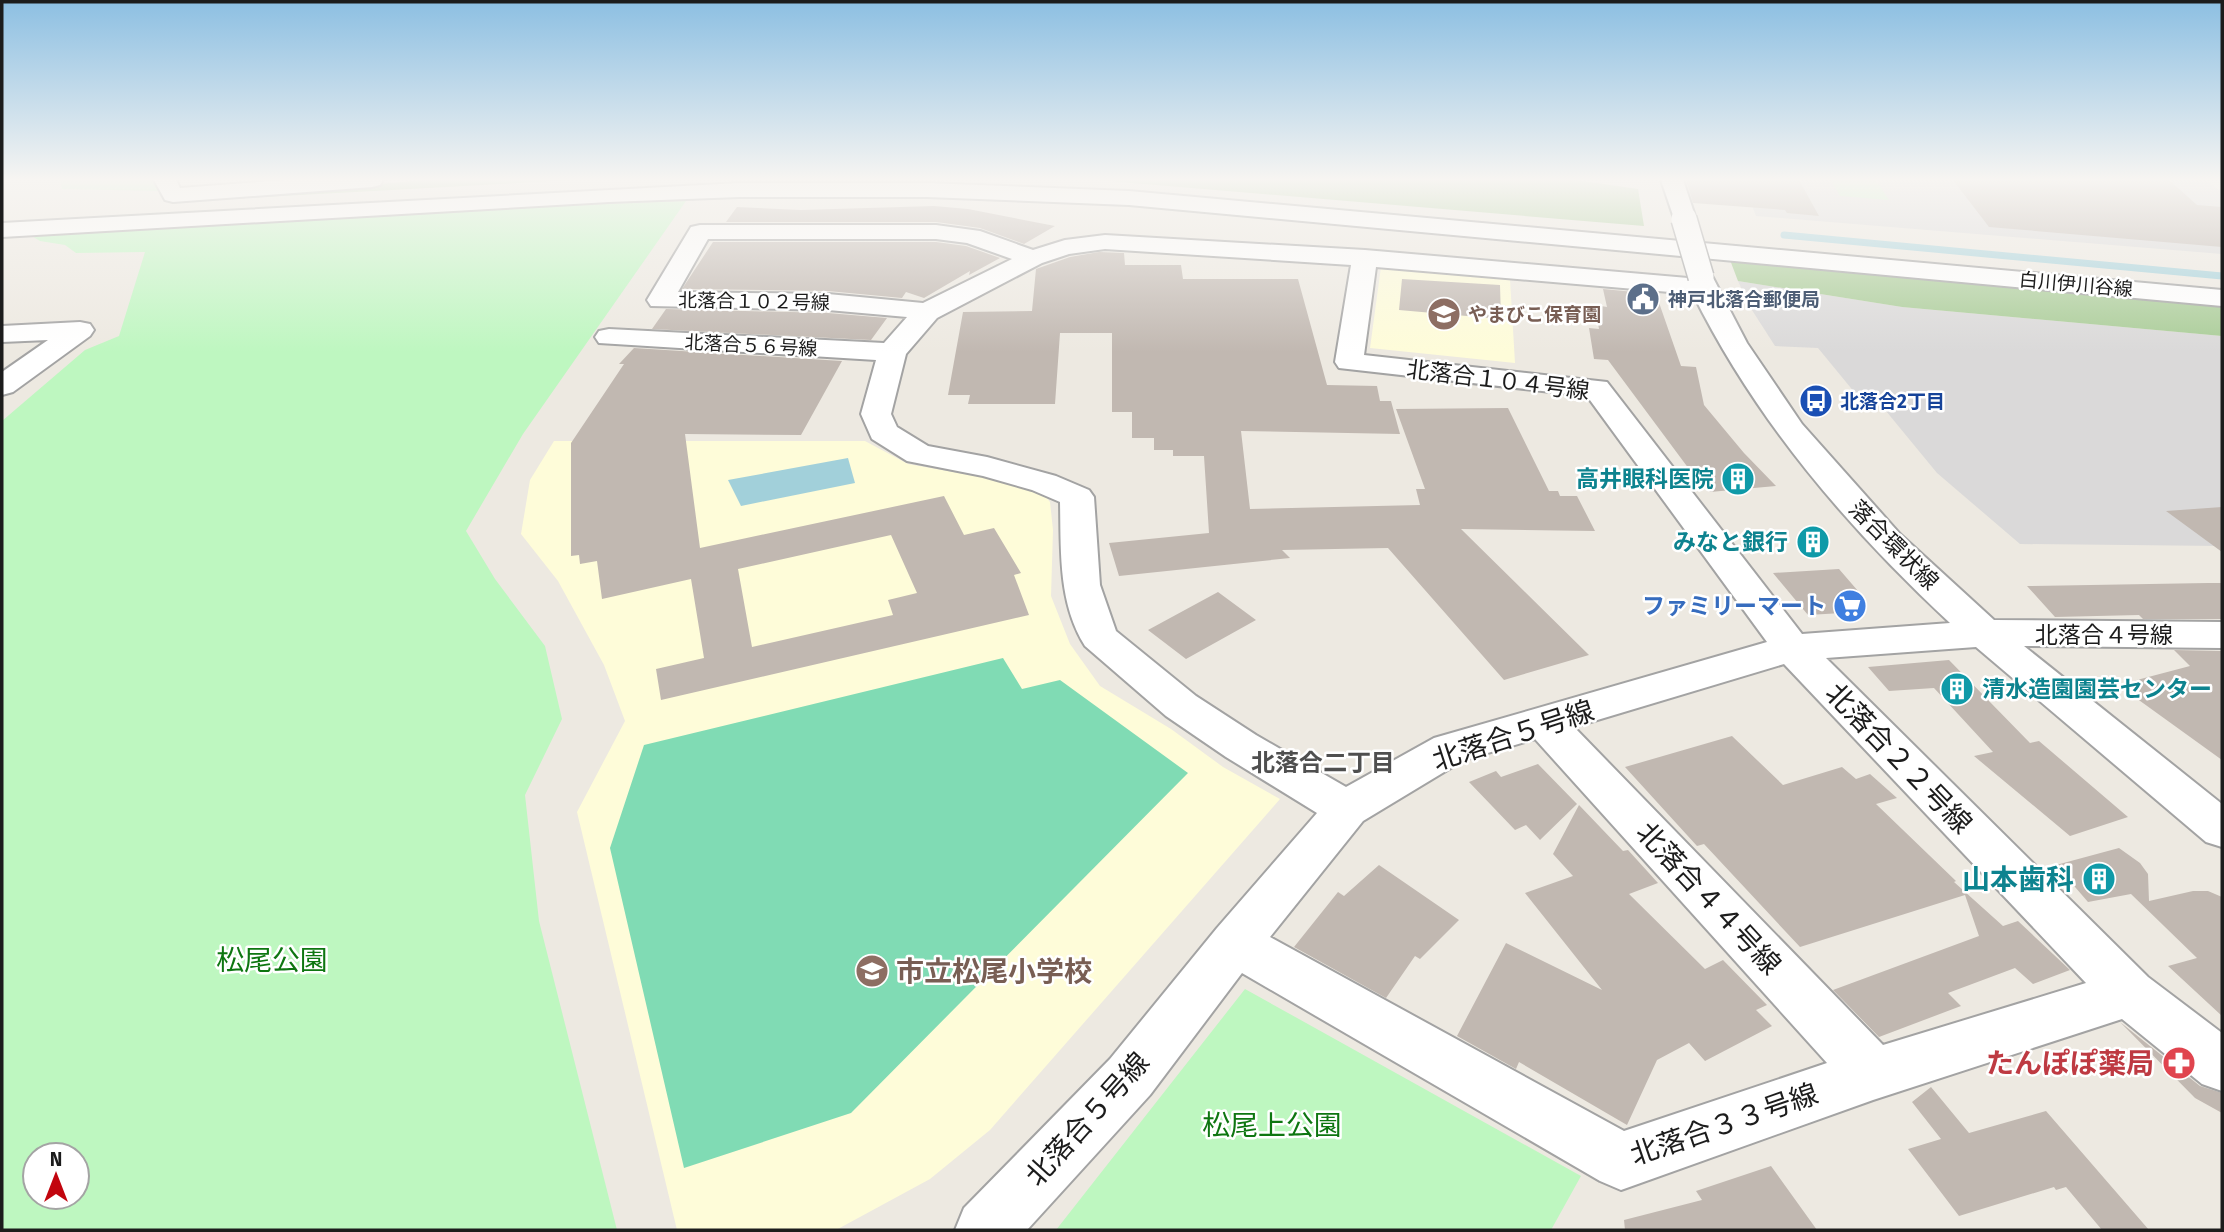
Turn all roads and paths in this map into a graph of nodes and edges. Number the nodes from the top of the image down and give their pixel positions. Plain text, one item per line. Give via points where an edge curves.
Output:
1 (697, 237) edge
2 (976, 237) edge
3 (1567, 237) edge
4 (1689, 237) edge
5 (1698, 237) edge
6 (1033, 258) junction
7 (1365, 258) junction
8 (1702, 282) junction
9 (2222, 287) edge
10 (2222, 298) edge
11 (927, 312) junction
12 (2, 334) edge
13 (609, 337) dead end
14 (892, 352) junction
15 (2, 386) edge
16 (1986, 633) junction
17 (2222, 635) edge
18 (1792, 648) junction
19 (1545, 723) junction
20 (1347, 809) junction
21 (2222, 829) edge
22 (1235, 943) junction
23 (2129, 993) junction
24 (2222, 1066) edge
25 (1873, 1074) junction
26 (985, 1230) edge

1 - 11 street, 北落合１０２号線 via 660,300 831,301
2 - 6 street, 北落合１０２号線
3 - 10 street, 白川伊川谷線
4 - 8 street, 落合環状線, bridge
5 - 9 street, 白川伊川谷線
6 - 7 street via 1065,247 1105,242
6 - 11 street
7 - 8 street
7 - 18 street, 北落合１０４号線 via 1349,362 1596,388
8 - 16 street, 落合環状線 via 1743,361 1791,431 1852,503
11 - 14 street
12 - 15 street via 80,330
13 - 14 street, 北落合５６号線
14 - 20 street via 876,414 883,432 918,454 987,467 1077,497 1081,585 1098,637 1181,706
16 - 17 street, 北落合４号線
16 - 18 street, 北落合５号線
16 - 21 street, 落合環状線
18 - 19 street, 北落合５号線
18 - 23 street, 北落合２２号線
19 - 20 street, 北落合５号線 via 1449,749
19 - 25 street, 北落合４４号線
20 - 22 street, 北落合５号線
22 - 25 street, 北落合３３号線 via 1621,1161
22 - 26 street, 北落合５号線 via 1130,1077
23 - 24 street, 北落合２２号線
23 - 25 street, 北落合３３号線

